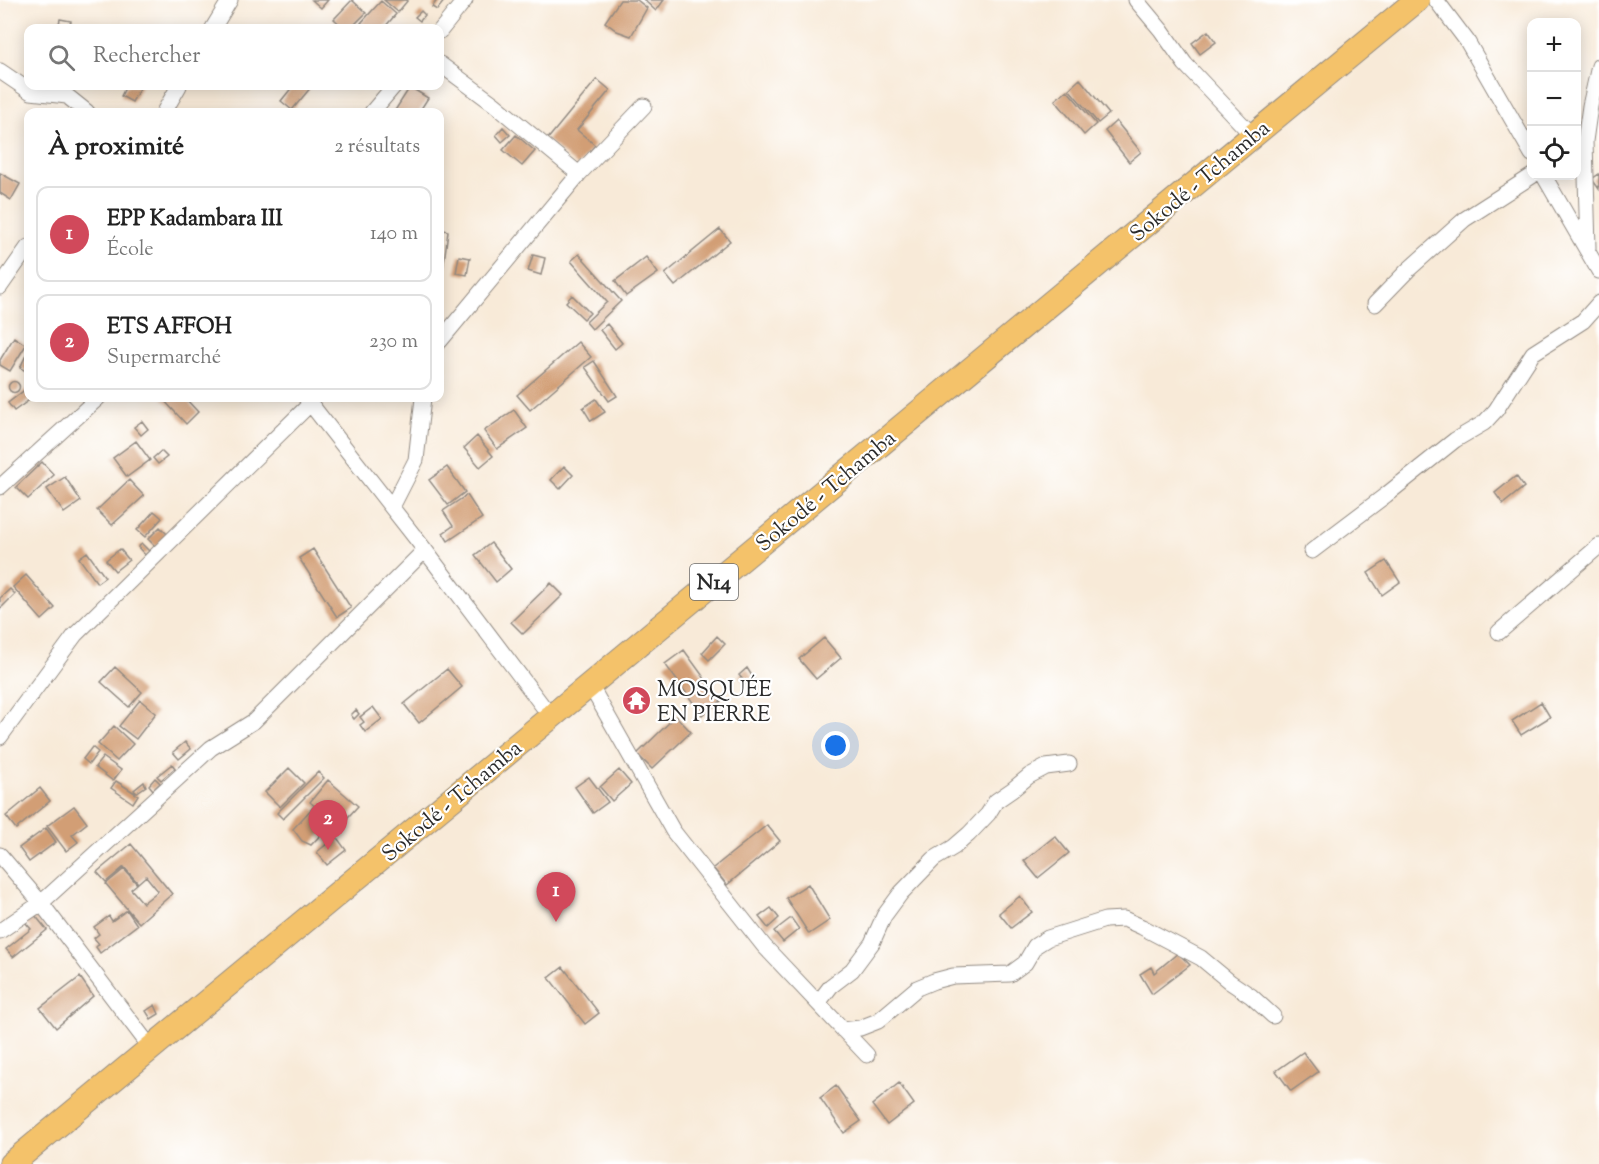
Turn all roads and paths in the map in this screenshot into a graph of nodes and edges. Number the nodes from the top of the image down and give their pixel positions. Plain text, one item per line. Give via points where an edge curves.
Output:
1 (230, 0) edge
2 (465, 0) edge
3 (1417, 0) edge
4 (1436, 0) edge
5 (1141, 2) edge
6 (215, 24) edge
7 (444, 26) edge
8 (1599, 66) edge
9 (444, 67) edge
10 (0, 71) edge
11 (24, 87) edge
12 (28, 90) edge
13 (177, 90) edge
14 (391, 90) edge
15 (644, 106) dead end
16 (82, 108) edge
17 (166, 108) edge
18 (375, 108) edge
19 (1253, 136) junction
20 (1527, 145) edge
21 (579, 174) junction
22 (1527, 179) edge
23 (1546, 180) edge
24 (1587, 248) junction
25 (24, 254) edge
26 (1599, 270) edge
27 (0, 287) edge
28 (1599, 303) edge
29 (1375, 304) dead end
30 (444, 336) edge
31 (94, 402) edge
32 (306, 402) edge
33 (310, 402) edge
34 (423, 402) edge
35 (0, 487) edge
36 (392, 507) junction
37 (1599, 546) edge
38 (425, 550) junction
39 (1312, 551) dead end
40 (1499, 632) dead end
41 (590, 685) junction
42 (551, 717) junction
43 (0, 737) edge
44 (1069, 764) dead end
45 (0, 855) edge
46 (41, 903) junction
47 (0, 932) edge
48 (818, 1003) junction
49 (1273, 1016) dead end
50 (843, 1030) junction
51 (151, 1048) junction
52 (867, 1054) dead end
53 (11, 1164) edge

1 - 6 street
2 - 7 street
3 - 19 main road, Sokodé - Tchamba / N14
4 - 20 street via 1467,41
5 - 19 street via 1192,72
8 - 24 street via 1585,141
9 - 21 street
10 - 11 street
12 - 16 street via 67,96
13 - 17 street
14 - 18 street
15 - 21 street
19 - 41 main road, Sokodé - Tchamba / N14
21 - 30 street
22 - 29 street via 1465,219
23 - 24 street
24 - 26 street
25 - 27 street
28 - 39 street via 1583,321 1533,353 1484,423 1455,440
31 - 35 street
32 - 43 street via 75,635
33 - 36 street
34 - 36 street via 416,460
36 - 38 street
37 - 40 street
38 - 42 street
38 - 46 street via 254,721 211,748
41 - 42 main road, Sokodé - Tchamba / N14
41 - 48 street via 673,831 764,946
42 - 51 main road, Sokodé - Tchamba / N14
44 - 48 street via 1046,766 1029,776 996,801 969,834 934,859 884,916 872,943 852,970 831,986
45 - 46 street
46 - 47 street
46 - 51 street
48 - 50 street
49 - 50 street via 1184,948 1124,919 1105,920 1048,938 1035,946 1025,963 1010,974 953,976 934,981 917,988 878,1021
50 - 52 street
51 - 53 main road, Sokodé - Tchamba / N14

